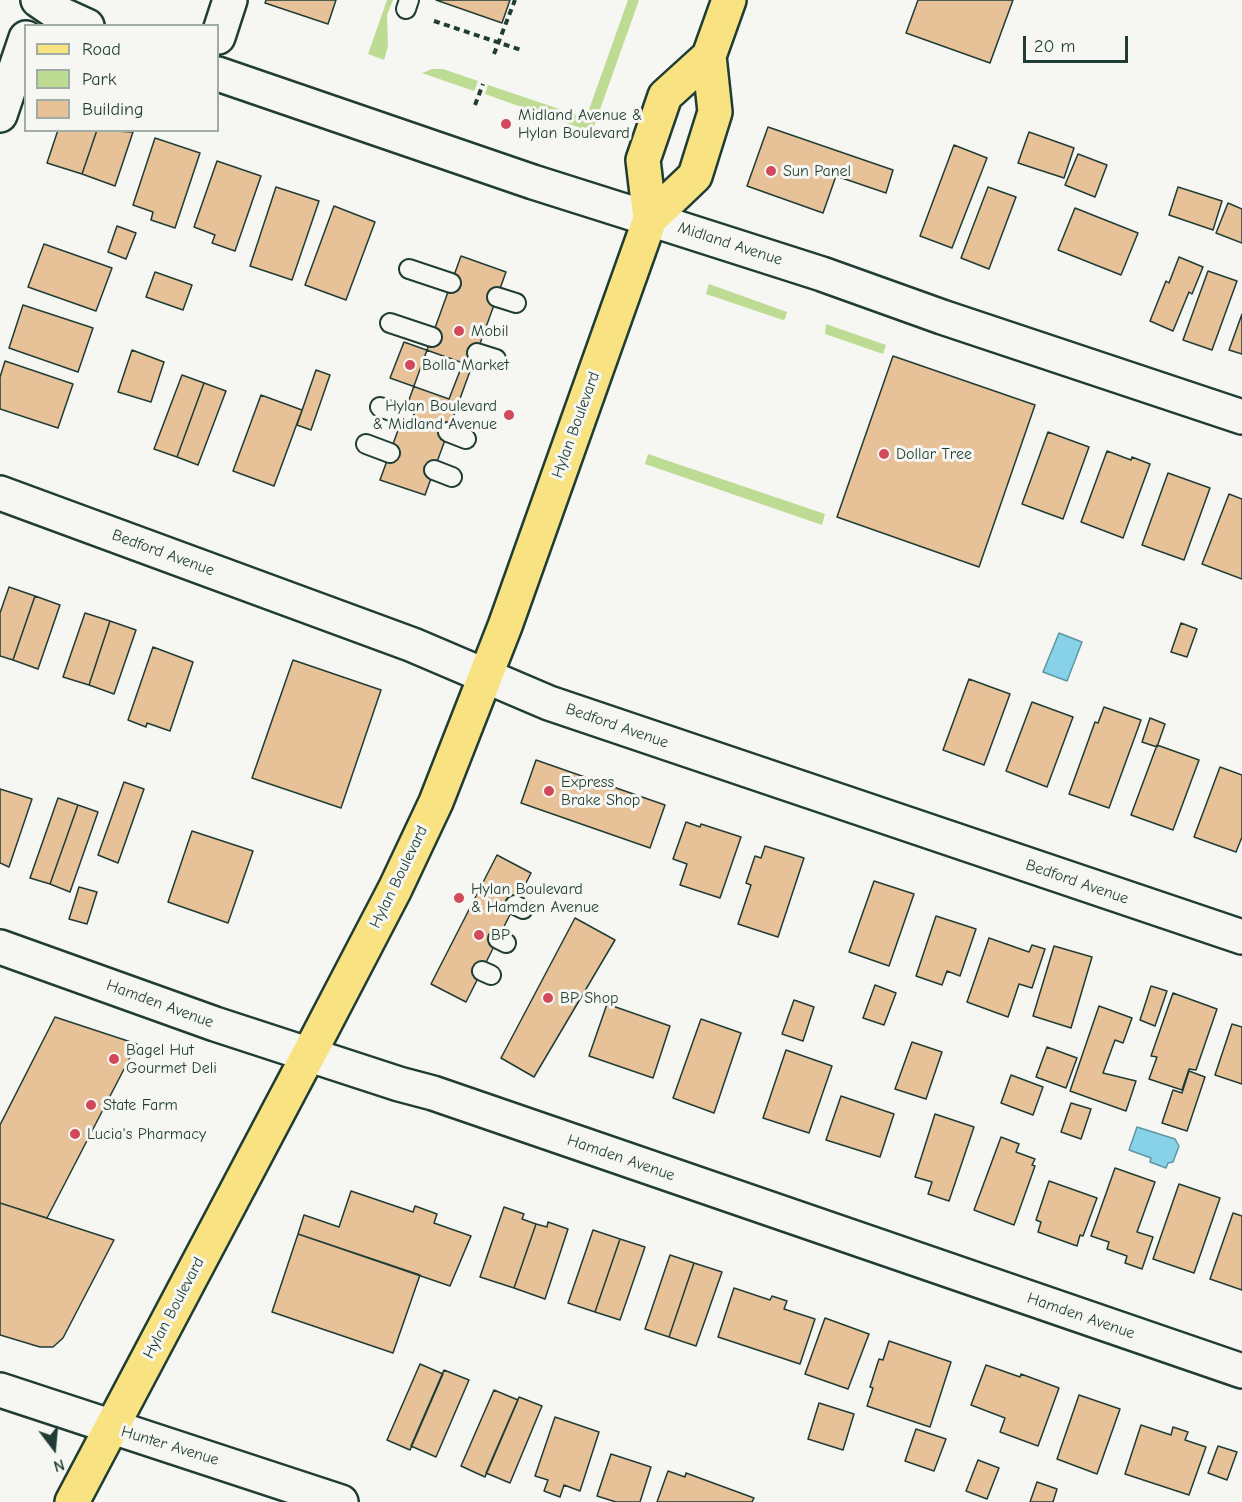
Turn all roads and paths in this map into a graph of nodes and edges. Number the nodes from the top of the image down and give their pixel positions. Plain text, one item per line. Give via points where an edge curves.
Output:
1 (38, 0) edge
2 (230, 0) edge
3 (515, 0) edge
4 (729, 0) edge
5 (434, 21) dead end
6 (31, 24) edge
7 (83, 24) edge
8 (219, 34) edge
9 (499, 43) junction
10 (24, 44) edge
11 (521, 50) dead end
12 (494, 54) dead end
13 (709, 56) junction
14 (219, 74) edge
15 (483, 84) dead end
16 (475, 105) dead end
17 (0, 115) edge
18 (650, 219) junction
19 (409, 269) dead end
20 (451, 283) dead end
21 (497, 297) dead end
22 (516, 303) dead end
23 (390, 322) dead end
24 (432, 337) dead end
25 (477, 353) dead end
26 (495, 359) dead end
27 (380, 407) dead end
28 (404, 416) dead end
29 (1242, 417) edge
30 (448, 432) dead end
31 (466, 439) dead end
32 (366, 444) dead end
33 (390, 453) dead end
34 (434, 470) dead end
35 (452, 477) dead end
36 (0, 493) edge
37 (485, 676) junction
38 (1242, 938) edge
39 (0, 947) edge
40 (309, 1054) junction
41 (1242, 1371) edge
42 (0, 1390) edge
43 (111, 1428) junction
44 (72, 1502) edge
45 (340, 1502) edge

1 - 6 street
1 - 7 street
2 - 8 street
3 - 9 path
4 - 13 main road, Hylan Boulevard
5 - 9 path
9 - 11 path
9 - 12 path
10 - 17 street
13 - 18 main road, Hylan Boulevard via 715,112 695,176
13 - 18 main road, Hylan Boulevard via 665,96 643,160
14 - 18 street, Midland Avenue
15 - 16 path
18 - 29 street, Midland Avenue
18 - 37 main road, Hylan Boulevard
19 - 20 lane
21 - 22 lane
23 - 24 lane
25 - 26 lane
27 - 28 lane
30 - 31 lane
32 - 33 lane
34 - 35 lane
36 - 37 street, Bedford Avenue via 382,633
37 - 38 street, Bedford Avenue via 549,703
37 - 40 main road, Hylan Boulevard via 436,802
39 - 40 street, Hamden Avenue
40 - 41 street, Hamden Avenue
40 - 43 main road, Hylan Boulevard
42 - 43 street, Hunter Avenue
43 - 44 main road, Hylan Boulevard
43 - 45 street, Hunter Avenue

